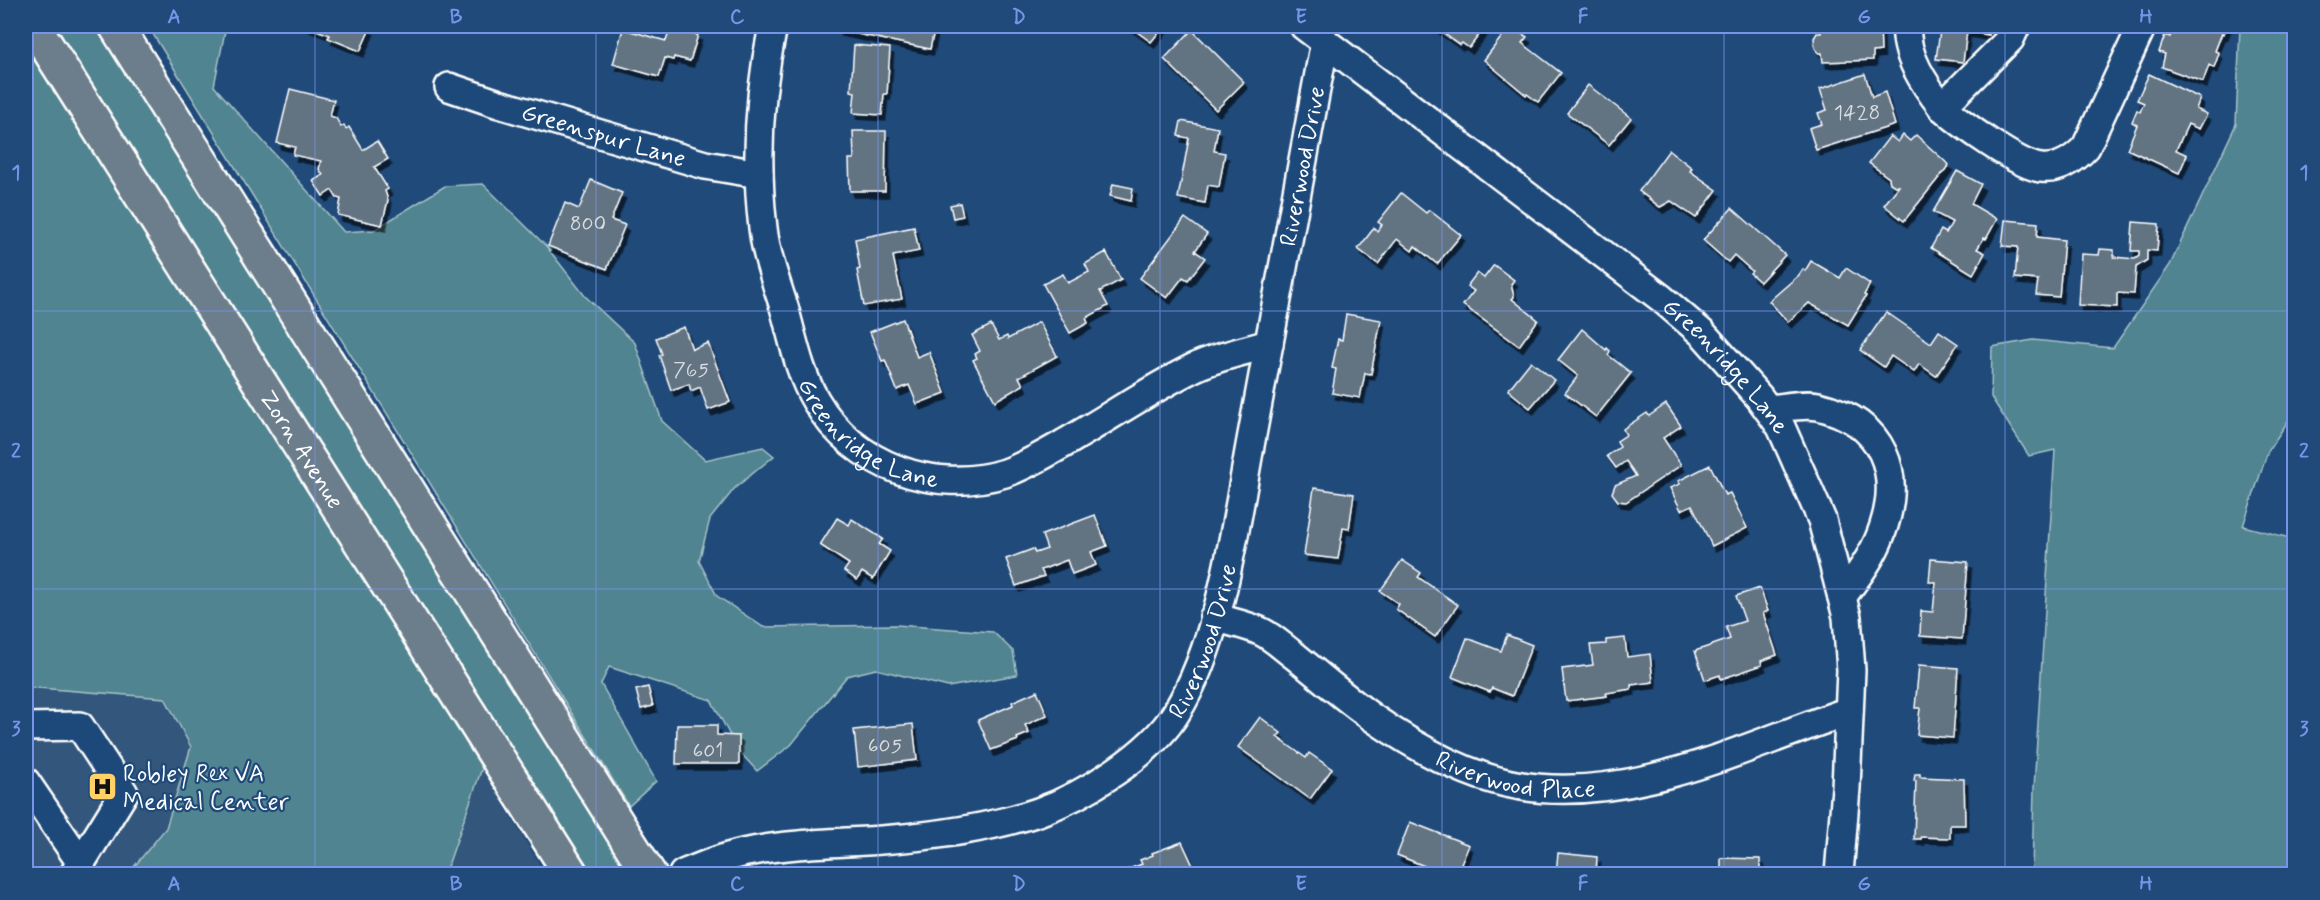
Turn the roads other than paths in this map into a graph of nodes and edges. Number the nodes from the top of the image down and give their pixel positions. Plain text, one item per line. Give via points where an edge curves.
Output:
1 (34, 26) edge
2 (116, 26) edge
3 (773, 26) edge
4 (1907, 26) edge
5 (2016, 26) edge
6 (2142, 26) edge
7 (1315, 33) edge
8 (449, 87) dead end
9 (1942, 107) junction
10 (759, 174) junction
11 (1269, 344) junction
12 (1768, 409) junction
13 (1842, 597) junction
14 (1214, 617) junction
15 (1849, 711) junction
16 (26, 727) edge
17 (26, 782) edge
18 (78, 869) edge
19 (570, 874) edge
20 (649, 874) edge
21 (683, 874) edge
22 (1839, 874) edge

1 - 19 main road, Zorn Avenue
2 - 20 main road
3 - 10 street, Greenridge Lane via 760,108
4 - 9 street via 1913,59 1925,85
5 - 9 street via 2010,39
6 - 9 street via 2086,147 2058,167 2025,164
7 - 11 street, Riverwood Drive
7 - 12 street, Greenridge Lane via 1661,298 1703,334
8 - 10 street, Greenspur Lane via 705,165
10 - 11 street, Greenridge Lane via 763,230 807,385 839,432 863,452 916,476 968,480 1004,473 1034,461 1196,367
11 - 14 street, Riverwood Drive via 1227,568
12 - 13 street, Greenridge Lane via 1781,427 1822,520
12 - 13 street via 1816,405 1848,417 1864,426 1879,444 1888,464 1891,486 1881,534 1866,565
13 - 15 street, Greenridge Lane via 1850,649
14 - 15 street, Riverwood Place via 1262,632 1374,718 1434,755 1488,777 1533,788 1639,783
14 - 21 street, Riverwood Drive via 1200,664 1168,725 1108,777 1067,801 975,829 751,851
15 - 22 street, Greenridge Lane
16 - 18 street via 80,726 124,794
17 - 18 street

